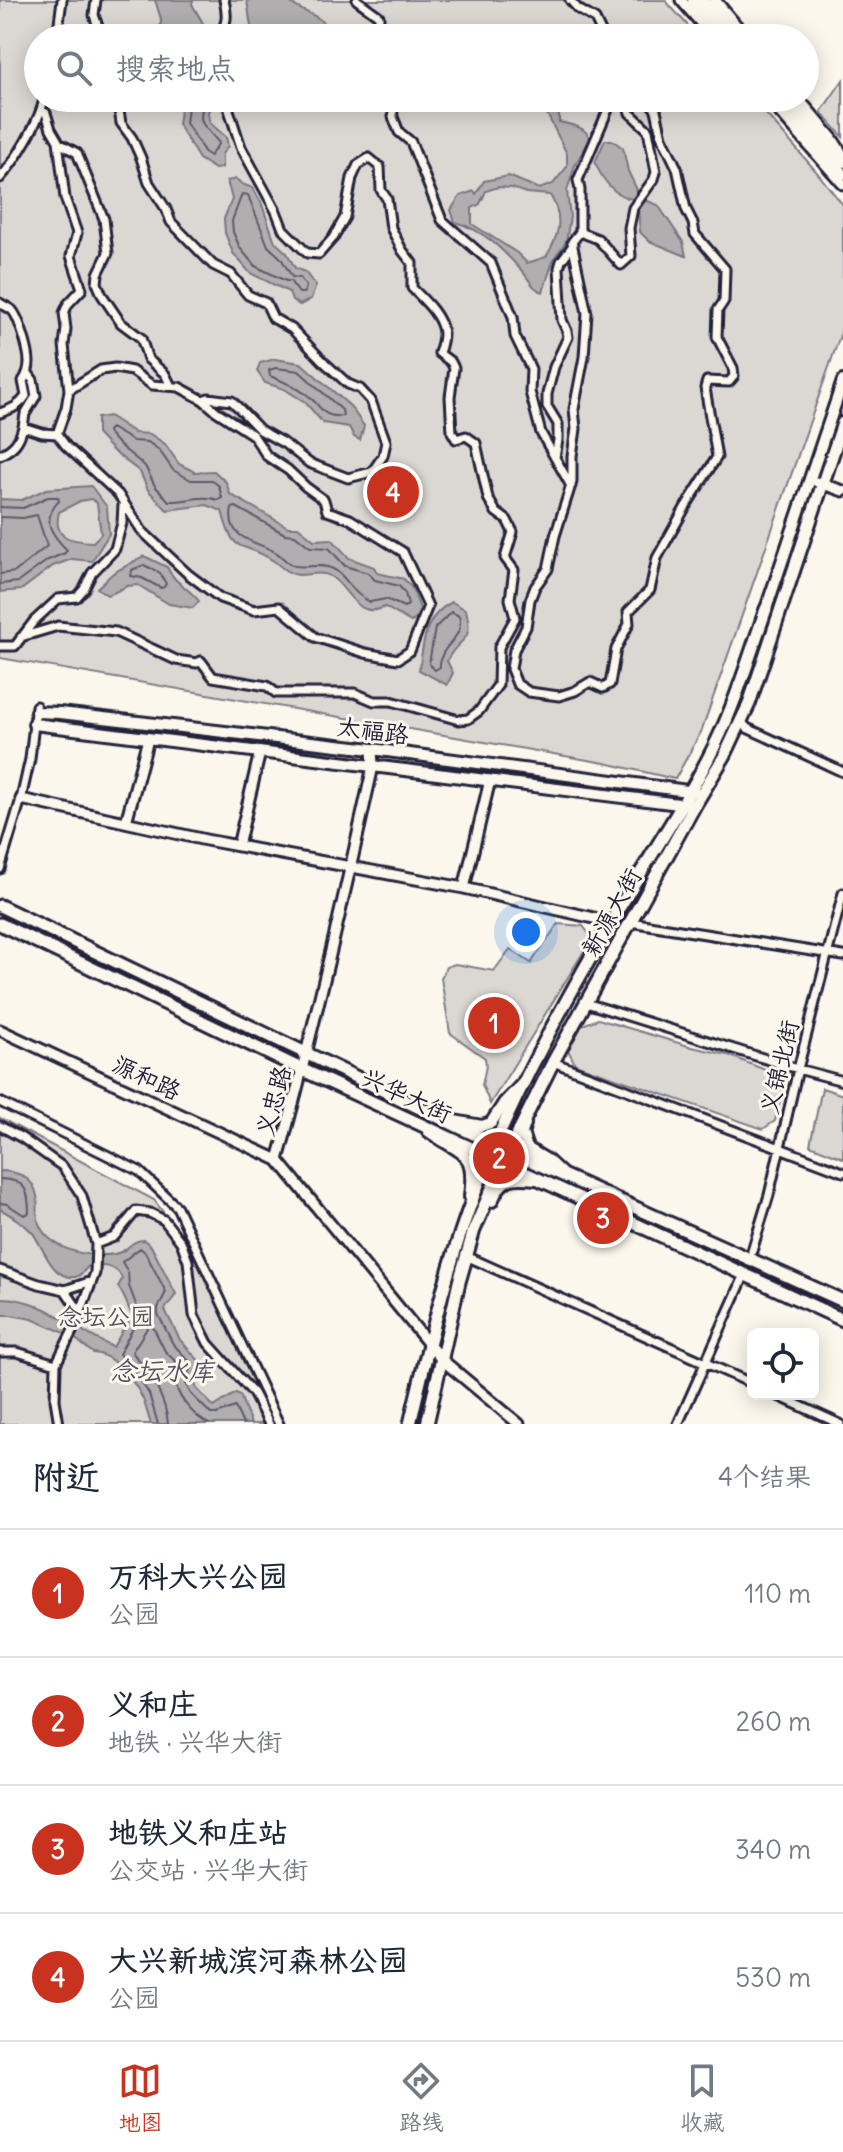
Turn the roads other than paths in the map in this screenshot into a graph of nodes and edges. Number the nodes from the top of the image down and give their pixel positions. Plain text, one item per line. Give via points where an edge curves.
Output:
1 (62, 0) edge
2 (96, 0) edge
3 (224, 0) edge
4 (357, 0) edge
5 (570, 0) edge
6 (681, 0) edge
7 (693, 0) edge
8 (710, 7) edge
9 (59, 24) edge
10 (97, 24) edge
11 (227, 24) edge
12 (379, 24) edge
13 (597, 24) edge
14 (724, 24) edge
15 (730, 24) edge
16 (41, 112) edge
17 (45, 112) edge
18 (119, 112) edge
19 (230, 112) edge
20 (393, 112) edge
21 (607, 112) edge
22 (630, 112) edge
23 (656, 112) edge
24 (779, 112) edge
25 (789, 112) edge
26 (799, 112) edge
27 (810, 112) edge
28 (59, 143) junction
29 (843, 155) edge
30 (843, 162) edge
31 (843, 174) edge
32 (0, 178) edge
33 (843, 184) edge
34 (580, 232) junction
35 (573, 245) junction
36 (0, 303) edge
37 (28, 373) junction
38 (843, 381) edge
39 (171, 386) junction
40 (69, 390) junction
41 (203, 400) junction
42 (0, 413) edge
43 (843, 423) edge
44 (23, 427) junction
45 (57, 434) junction
46 (0, 455) edge
47 (555, 459) junction
48 (816, 482) junction
49 (571, 486) junction
50 (843, 491) edge
51 (123, 503) junction
52 (766, 609) joint
53 (21, 637) junction
54 (0, 646) edge
55 (35, 714) junction
56 (741, 721) junction
57 (148, 739) junction
58 (372, 749) junction
59 (260, 752) junction
60 (373, 766) junction
61 (843, 772) edge
62 (490, 780) junction
63 (705, 791) junction
64 (689, 793) junction
65 (21, 799) junction
66 (681, 805) junction
67 (695, 805) junction
68 (126, 822) junction
69 (238, 846) junction
70 (351, 867) junction
71 (0, 869) edge
72 (464, 888) junction
73 (843, 893) edge
74 (0, 906) edge
75 (611, 922) junction
76 (630, 922) junction
77 (0, 924) edge
78 (827, 954) junction
79 (843, 956) edge
80 (579, 980) junction
81 (594, 989) junction
82 (586, 1003) junction
83 (0, 1030) edge
84 (307, 1053) junction
85 (553, 1062) junction
86 (798, 1069) junction
87 (303, 1070) junction
88 (527, 1077) junction
89 (843, 1081) edge
90 (0, 1102) edge
91 (532, 1103) junction
92 (445, 1120) junction
93 (420, 1125) junction
94 (0, 1126) edge
95 (495, 1144) junction
96 (780, 1150) junction
97 (509, 1151) junction
98 (489, 1157) junction
99 (278, 1160) junction
100 (503, 1163) junction
101 (843, 1172) edge
102 (566, 1177) junction
103 (541, 1180) junction
104 (469, 1206) junction
105 (474, 1230) junction
106 (96, 1244) junction
107 (752, 1251) dead end
108 (466, 1256) junction
109 (0, 1270) edge
110 (94, 1277) junction
111 (742, 1281) dead end
112 (65, 1290) junction
113 (843, 1301) edge
114 (80, 1312) junction
115 (843, 1320) edge
116 (429, 1344) junction
117 (0, 1352) edge
118 (441, 1359) junction
119 (705, 1363) junction
120 (56, 1364) junction
121 (747, 1381) edge
122 (787, 1400) edge
123 (59, 1424) edge
124 (269, 1424) edge
125 (279, 1424) edge
126 (410, 1424) edge
127 (427, 1424) edge
128 (519, 1424) edge
129 (678, 1424) edge
130 (840, 1424) edge

1 - 9 street
2 - 10 street
3 - 11 street
4 - 12 street via 379,16
5 - 13 street
6 - 8 street
7 - 8 main road
8 - 14 main road
8 - 15 street
16 - 32 street
17 - 28 street
18 - 41 street via 171,222 213,265 266,303 273,318 371,401 386,442 383,456 372,472 348,478 309,463 260,430 232,401
19 - 53 street via 241,147 283,229 307,253 319,254 340,226 358,165 369,158 380,167 391,228 412,263 412,288 441,325 439,353 454,368 452,432 456,439 466,436 476,443 488,498 513,532 505,558 514,570 510,599 515,618 499,647 498,685 479,711 459,720 355,693 276,693 267,686 213,677 201,661 176,660 116,632 58,626
20 - 47 street via 399,132 411,142 442,220 491,263 531,369 530,392 541,433
21 - 34 street via 578,180
22 - 34 street via 648,130 656,172 633,208 631,256 621,265 598,239
23 - 49 street via 695,234 725,269 717,337 734,376 729,382 707,381 717,457 657,558 650,590 628,612 610,684 603,688 590,682 559,696 529,692 517,684 511,669 530,600 548,569
24 - 33 street
25 - 31 main road
26 - 30 main road
27 - 29 street
28 - 39 street via 77,153 104,219 108,253 97,283 102,295 121,323 141,338 148,359
28 - 40 street via 65,198 77,233 71,256 82,289 64,313
34 - 35 street
35 - 47 street via 559,268 568,337 547,394 547,406 558,424
35 - 49 street via 587,313 574,409
36 - 37 street via 16,317 28,352
37 - 42 street via 23,381 26,396
37 - 44 street via 36,396
38 - 48 main road, 新源大街
39 - 40 street via 152,385 132,371 115,368 101,370
39 - 41 street
40 - 45 street
41 - 51 street via 253,435 267,456 324,500 327,511 403,552 428,606 410,651 398,659 365,653 315,637 279,607 254,610 220,598 142,531
43 - 48 main road, 新源大街
44 - 45 street
44 - 46 street via 19,442
45 - 51 street
47 - 49 street
48 - 50 street
48 - 52 main road, 新源大街
48 - 56 main road, 新源大街
51 - 53 street via 115,549 77,597 58,599
52 - 64 main road via 716,743
53 - 54 street via 15,646
55 - 57 main road, 太福路
55 - 58 main road, 太福路
55 - 65 street
56 - 61 street
56 - 63 main road, 新源大街
57 - 59 main road, 太福路
57 - 68 street
58 - 60 street, 义忠路
58 - 64 main road, 太福路
59 - 60 main road, 太福路
59 - 69 street
60 - 62 main road, 太福路
60 - 70 street, 义忠路
62 - 66 main road, 太福路
62 - 72 street
63 - 64 main road, 太福路
63 - 67 main road, 新源大街
64 - 66 main road
65 - 68 street
65 - 71 street
66 - 67 main road, 太福路
66 - 75 main road
67 - 76 main road, 新源大街
68 - 69 street
69 - 70 street
70 - 72 street
70 - 84 street, 义忠路
72 - 75 street
73 - 78 street, 义锦北街
74 - 84 main road, 兴华大街
75 - 80 main road
76 - 78 street
76 - 81 main road, 新源大街
77 - 87 main road, 兴华大街
78 - 79 street
78 - 86 street, 义锦北街
80 - 81 main road
80 - 88 main road
81 - 82 main road, 新源大街
82 - 85 main road, 新源大街
82 - 86 street
83 - 99 street, 源和路
84 - 87 street, 义忠路
84 - 92 main road, 兴华大街
85 - 91 main road, 新源大街
85 - 96 street
86 - 89 street
86 - 96 street, 义锦北街
87 - 93 main road, 兴华大街
87 - 99 street, 义忠路
88 - 92 main road via 491,1123
88 - 95 main road
90 - 125 street via 139,1171 177,1207
91 - 97 main road, 新源大街
91 - 102 main road via 522,1133 527,1148
92 - 95 main road, 兴华大街
93 - 98 main road, 兴华大街
93 - 104 main road via 469,1161
94 - 106 street via 63,1167 82,1196
95 - 97 main road, 兴华大街
95 - 98 main road
96 - 101 street
96 - 107 street, 义锦北街
97 - 100 main road, 新源大街
97 - 102 main road, 兴华大街
98 - 100 main road, 兴华大街
98 - 104 main road
99 - 116 street, 义忠路
100 - 103 main road, 兴华大街
100 - 105 main road, 新源大街
102 - 113 main road, 兴华大街
103 - 105 main road via 520,1177 501,1184
103 - 115 main road, 兴华大街
104 - 116 main road
105 - 108 main road, 新源大街
106 - 110 street
106 - 124 street via 114,1237 136,1211 164,1220 188,1261 194,1315 208,1343 253,1393
108 - 118 main road, 新源大街
108 - 119 street
109 - 112 street
110 - 112 street
110 - 114 street
111 - 119 street
112 - 114 street
114 - 120 street
116 - 118 street, 义忠路
116 - 126 main road
117 - 120 street
118 - 127 main road, 新源大街
118 - 128 street, 义忠路
119 - 121 street
119 - 129 street
120 - 123 street
122 - 130 street

